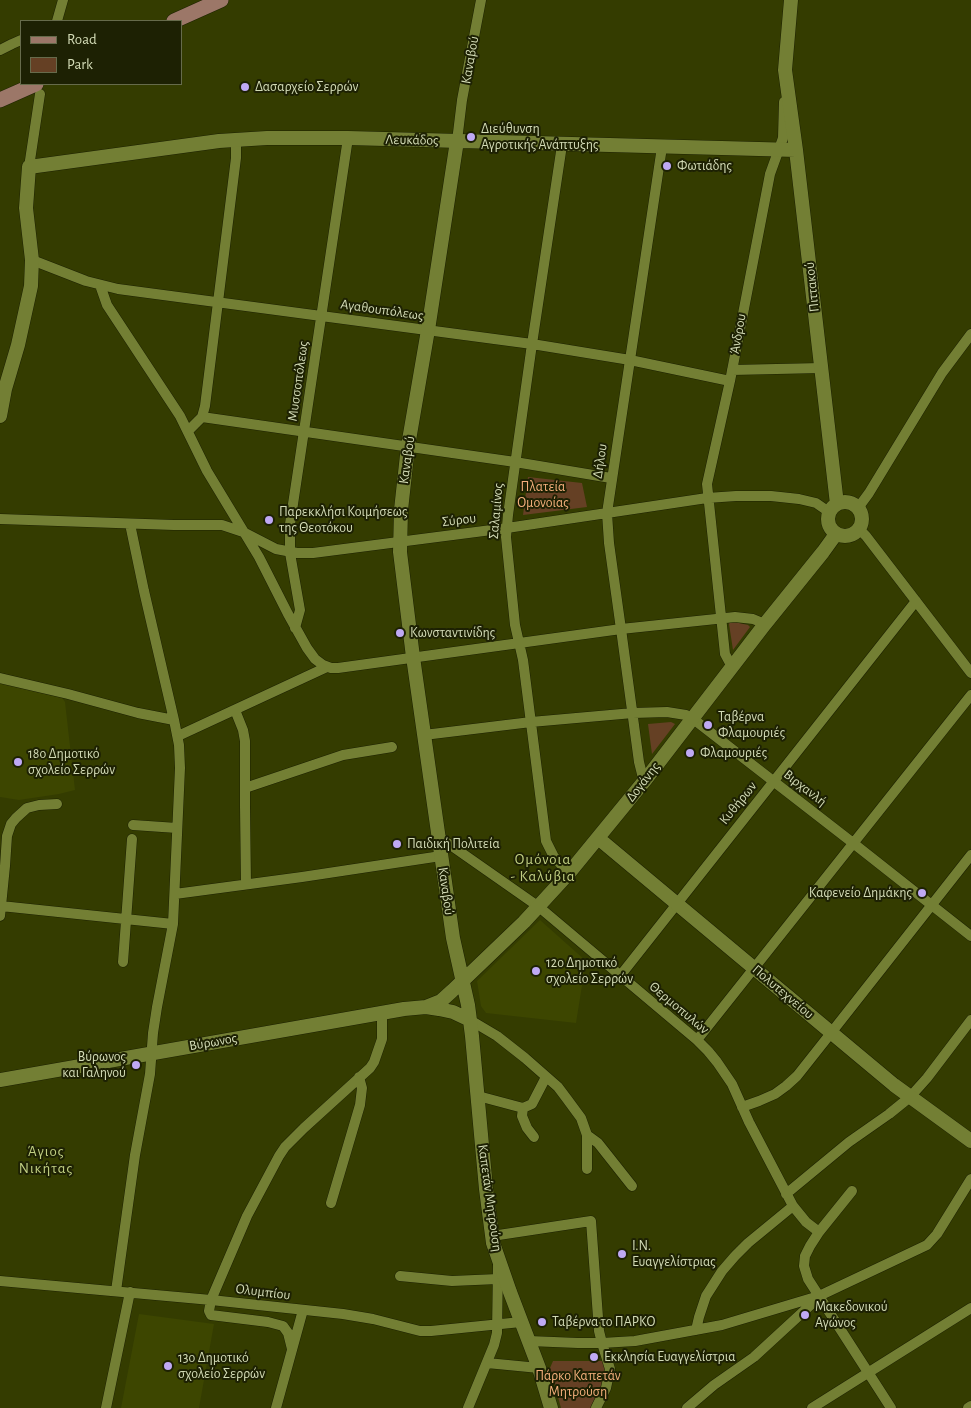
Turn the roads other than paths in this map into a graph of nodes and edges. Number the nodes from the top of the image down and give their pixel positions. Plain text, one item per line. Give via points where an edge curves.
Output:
1 (63, 0) edge
2 (221, 0) edge
3 (481, 0) edge
4 (791, 0) edge
5 (57, 20) edge
6 (176, 20) edge
7 (20, 40) edge
8 (0, 50) edge
9 (785, 70) junction
10 (38, 89) edge
11 (0, 100) edge
12 (348, 138) junction
13 (236, 140) junction
14 (457, 141) junction
15 (562, 145) junction
16 (662, 148) junction
17 (779, 150) junction
18 (796, 150) junction
19 (29, 166) junction
20 (32, 260) junction
21 (100, 285) junction
22 (218, 302) junction
23 (321, 316) junction
24 (428, 330) junction
25 (971, 334) edge
26 (532, 344) junction
27 (630, 360) junction
28 (821, 368) junction
29 (731, 376) junction
30 (3, 393) edge
31 (0, 416) edge
32 (202, 417) junction
33 (305, 430) junction
34 (188, 431) junction
35 (408, 446) junction
36 (515, 462) junction
37 (611, 478) junction
38 (707, 498) junction
39 (833, 508) junction
40 (858, 508) junction
41 (607, 513) junction
42 (1, 518) edge
43 (130, 524) junction
44 (506, 528) junction
45 (859, 529) junction
46 (243, 532) junction
47 (836, 534) junction
48 (400, 541) junction
49 (290, 553) junction
50 (916, 601) junction
51 (722, 619) junction
52 (765, 624) junction
53 (295, 628) junction
54 (621, 629) junction
55 (519, 643) junction
56 (413, 657) junction
57 (327, 667) junction
58 (732, 667) junction
59 (971, 673) edge
60 (0, 678) edge
61 (971, 695) edge
62 (235, 710) junction
63 (633, 713) junction
64 (692, 718) junction
65 (174, 720) junction
66 (531, 722) junction
67 (178, 736) junction
68 (424, 736) junction
69 (392, 747) dead end
70 (646, 779) junction
71 (773, 781) junction
72 (245, 788) junction
73 (58, 804) dead end
74 (133, 825) dead end
75 (177, 828) junction
76 (438, 838) junction
77 (598, 838) junction
78 (132, 840) dead end
79 (853, 843) junction
80 (971, 855) edge
81 (441, 856) junction
82 (569, 873) junction
83 (246, 884) junction
84 (175, 894) junction
85 (676, 903) junction
86 (931, 905) junction
87 (539, 906) junction
88 (1, 911) edge
89 (126, 918) junction
90 (172, 929) junction
91 (971, 936) edge
92 (123, 962) dead end
93 (754, 968) junction
94 (620, 976) junction
95 (463, 981) junction
96 (426, 1007) junction
97 (382, 1012) junction
98 (470, 1020) junction
99 (971, 1020) edge
100 (832, 1033) junction
101 (697, 1040) junction
102 (152, 1053) junction
103 (359, 1077) junction
104 (546, 1077) junction
105 (0, 1080) edge
106 (478, 1096) junction
107 (910, 1097) junction
108 (742, 1106) junction
109 (523, 1108) junction
110 (587, 1135) junction
111 (534, 1137) dead end
112 (971, 1141) edge
113 (587, 1169) dead end
114 (971, 1180) edge
115 (632, 1186) dead end
116 (852, 1191) dead end
117 (786, 1194) junction
118 (331, 1202) dead end
119 (793, 1206) junction
120 (819, 1232) junction
121 (492, 1236) junction
122 (498, 1260) junction
123 (400, 1276) dead end
124 (498, 1279) junction
125 (0, 1280) edge
126 (116, 1291) junction
127 (130, 1292) junction
128 (819, 1296) junction
129 (211, 1300) junction
130 (971, 1308) edge
131 (303, 1310) junction
132 (521, 1322) junction
133 (498, 1324) junction
134 (696, 1330) junction
135 (529, 1341) junction
136 (602, 1343) junction
137 (292, 1349) junction
138 (487, 1363) junction
139 (540, 1368) junction
140 (868, 1373) junction
141 (106, 1408) edge
142 (276, 1408) edge
143 (468, 1408) edge
144 (551, 1408) edge
145 (596, 1408) edge
146 (686, 1408) edge
147 (812, 1408) edge
148 (891, 1408) edge

1 - 5 street
2 - 6 main road
3 - 14 street, Καναβού
4 - 9 street, Άνδρου
7 - 8 street
9 - 17 street, Άνδρου via 784,130
9 - 18 street, Πιττακού
10 - 11 main road
10 - 19 street
12 - 13 street, Λευκάδος
12 - 14 street, Λευκάδος
12 - 23 street, Μυσσοπόλεως
13 - 19 street, Λευκάδος
13 - 22 street
14 - 15 street, Λευκάδος
14 - 24 street, Καναβού
15 - 16 street, Λευκάδος
15 - 26 street, Σαλαμίνος
16 - 17 street, Λευκάδος
16 - 27 street, Δήλου
17 - 18 street, Λευκάδος
17 - 29 street, Άνδρου via 770,174
18 - 28 street, Πιττακού
19 - 20 street via 26,208
20 - 21 street, Αγαθουπόλεως
20 - 30 street via 29,300
21 - 22 street, Αγαθουπόλεως
21 - 34 street via 107,305
22 - 23 street, Αγαθουπόλεως
22 - 32 street
23 - 24 street, Αγαθουπόλεως
23 - 33 street, Μυσσοπόλεως
24 - 26 street, Αγαθουπόλεως
24 - 35 street, Καναβού
25 - 40 street via 942,373
26 - 27 street, Αγαθουπόλεως
26 - 36 street, Σαλαμίνος
27 - 29 street, Αγαθουπόλεως
27 - 37 street, Δήλου
28 - 29 street, Αγαθουπόλεως
28 - 39 street, Πιττακού
29 - 38 street, Άνδρου via 707,479
30 - 31 street
32 - 33 street
32 - 34 street
33 - 35 street
33 - 49 street, Μυσσοπόλεως via 290,524
34 - 46 street
35 - 36 street
35 - 48 street, Καναβού
36 - 37 street
36 - 44 street, Σαλαμίνος
37 - 41 street, Δήλου
38 - 39 street, Σύρου via 787,497
38 - 41 street, Σύρου
38 - 51 street, Άνδρου
39 - 40 street via 849,502
39 - 47 street via 828,524
40 - 45 street via 862,519
41 - 44 street, Σύρου
41 - 54 street, Δήλου via 608,543
42 - 43 street, Σύρου
43 - 46 street, Σύρου via 222,525
43 - 65 street
44 - 48 street, Σύρου
44 - 55 street, Σαλαμίνος
45 - 47 street via 851,535
45 - 50 street
46 - 49 street, Σύρου
46 - 53 street
47 - 52 street, Δογάνης
48 - 49 street, Σύρου
48 - 56 street, Καναβού
49 - 53 street, Μυσσοπόλεως via 299,605
50 - 59 street
50 - 71 street, Κυθήρων
51 - 52 street via 748,618
51 - 54 street
51 - 58 street, Άνδρου via 726,656
52 - 58 street, Δογάνης
53 - 57 street via 312,656
54 - 55 street
54 - 63 street, Δήλου
55 - 56 street
55 - 66 street, Σαλαμίνος
56 - 57 street
56 - 68 street, Καναβού
57 - 62 street
58 - 64 street, Δογάνης
60 - 65 street
61 - 79 street
62 - 67 street
62 - 72 street via 245,741
63 - 64 street, Βιρχανλή via 678,713
63 - 66 street, Βιρχανλή
63 - 70 street, Δήλου via 639,762
64 - 70 street, Δογάνης
64 - 71 street, Βιρχανλή
65 - 67 street
66 - 68 street, Βιρχανλή
66 - 82 street, Σαλαμίνος via 546,840 554,857
67 - 75 street
68 - 76 street, Καναβού
69 - 72 street via 343,755
70 - 77 street, Δογάνης
71 - 79 street, Βιρχανλή
71 - 85 street, Κυθήρων
72 - 83 street
73 - 88 street via 27,808 11,824 7,836
74 - 75 street
75 - 84 street
76 - 81 street, Καναβού
76 - 87 street, Θερμοπυλών
77 - 82 street, Δογάνης
77 - 85 street, Πολυτεχνείου
78 - 89 street
79 - 86 street, Βιρχανλή
79 - 93 street
80 - 86 street
81 - 83 street
81 - 95 street, Καναβού
82 - 87 street, Δογάνης
83 - 84 street
84 - 90 street
85 - 93 street, Πολυτεχνείου
85 - 94 street, Κυθήρων
86 - 91 street, Βιρχανλή
86 - 100 street
87 - 94 street, Θερμοπυλών
87 - 95 street, Δογάνης
88 - 89 street
89 - 90 street
89 - 92 street
90 - 102 street
93 - 100 street, Πολυτεχνείου
93 - 101 street
94 - 101 street, Θερμοπυλών
95 - 96 street, Δογάνης via 441,1001
95 - 98 street, Καπετάν Μητρούση
96 - 97 street, Βύρωνος
96 - 98 street via 452,1012
97 - 102 street, Βύρωνος
97 - 103 street via 382,1039 376,1058
98 - 104 street via 497,1036
98 - 106 street, Καπετάν Μητρούση
99 - 107 street
100 - 107 street, Πολυτεχνείου
100 - 108 street via 786,1086 768,1097
101 - 108 street, Θερμοπυλών via 721,1067
102 - 105 street, Βύρωνος
102 - 126 street
103 - 118 street via 362,1088 360,1105
103 - 129 street via 279,1156 247,1216
104 - 109 street via 532,1104
104 - 110 street via 563,1093 581,1118
106 - 109 street
106 - 121 street, Καπετάν Μητρούση
107 - 112 street, Πολυτεχνείου
107 - 117 street
108 - 117 street, Θερμοπυλών
109 - 111 street via 522,1116
110 - 113 street
110 - 115 street via 598,1143
114 - 128 street via 927,1245
116 - 120 street
117 - 119 street, Θερμοπυλών
119 - 120 street, Θερμοπυλών
119 - 134 street via 748,1243 722,1271 706,1296
120 - 128 street via 807,1250 804,1266
121 - 122 street, Καπετάν Μητρούση
121 - 136 street via 590,1221
122 - 124 street
122 - 132 street, Καπετάν Μητρούση
123 - 124 street via 452,1281
124 - 133 street
125 - 126 street, Ολυμπίου
126 - 127 street, Ολυμπίου
127 - 129 street, Ολυμπίου
127 - 141 street
128 - 134 street via 749,1318
128 - 140 street
128 - 146 street via 754,1357
129 - 131 street, Ολυμπίου
129 - 137 street via 211,1316 283,1326
130 - 140 street
131 - 133 street, Ολυμπίου via 361,1317 420,1331
131 - 137 street
132 - 133 street, Ολυμπίου
132 - 135 street, Καπετάν Μητρούση
133 - 138 street
134 - 136 street
135 - 136 street
135 - 139 street, Καπετάν Μητρούση
136 - 145 street via 610,1374
137 - 142 street
138 - 139 street
138 - 143 street
139 - 144 street, Καπετάν Μητρούση
140 - 147 street
140 - 148 street

